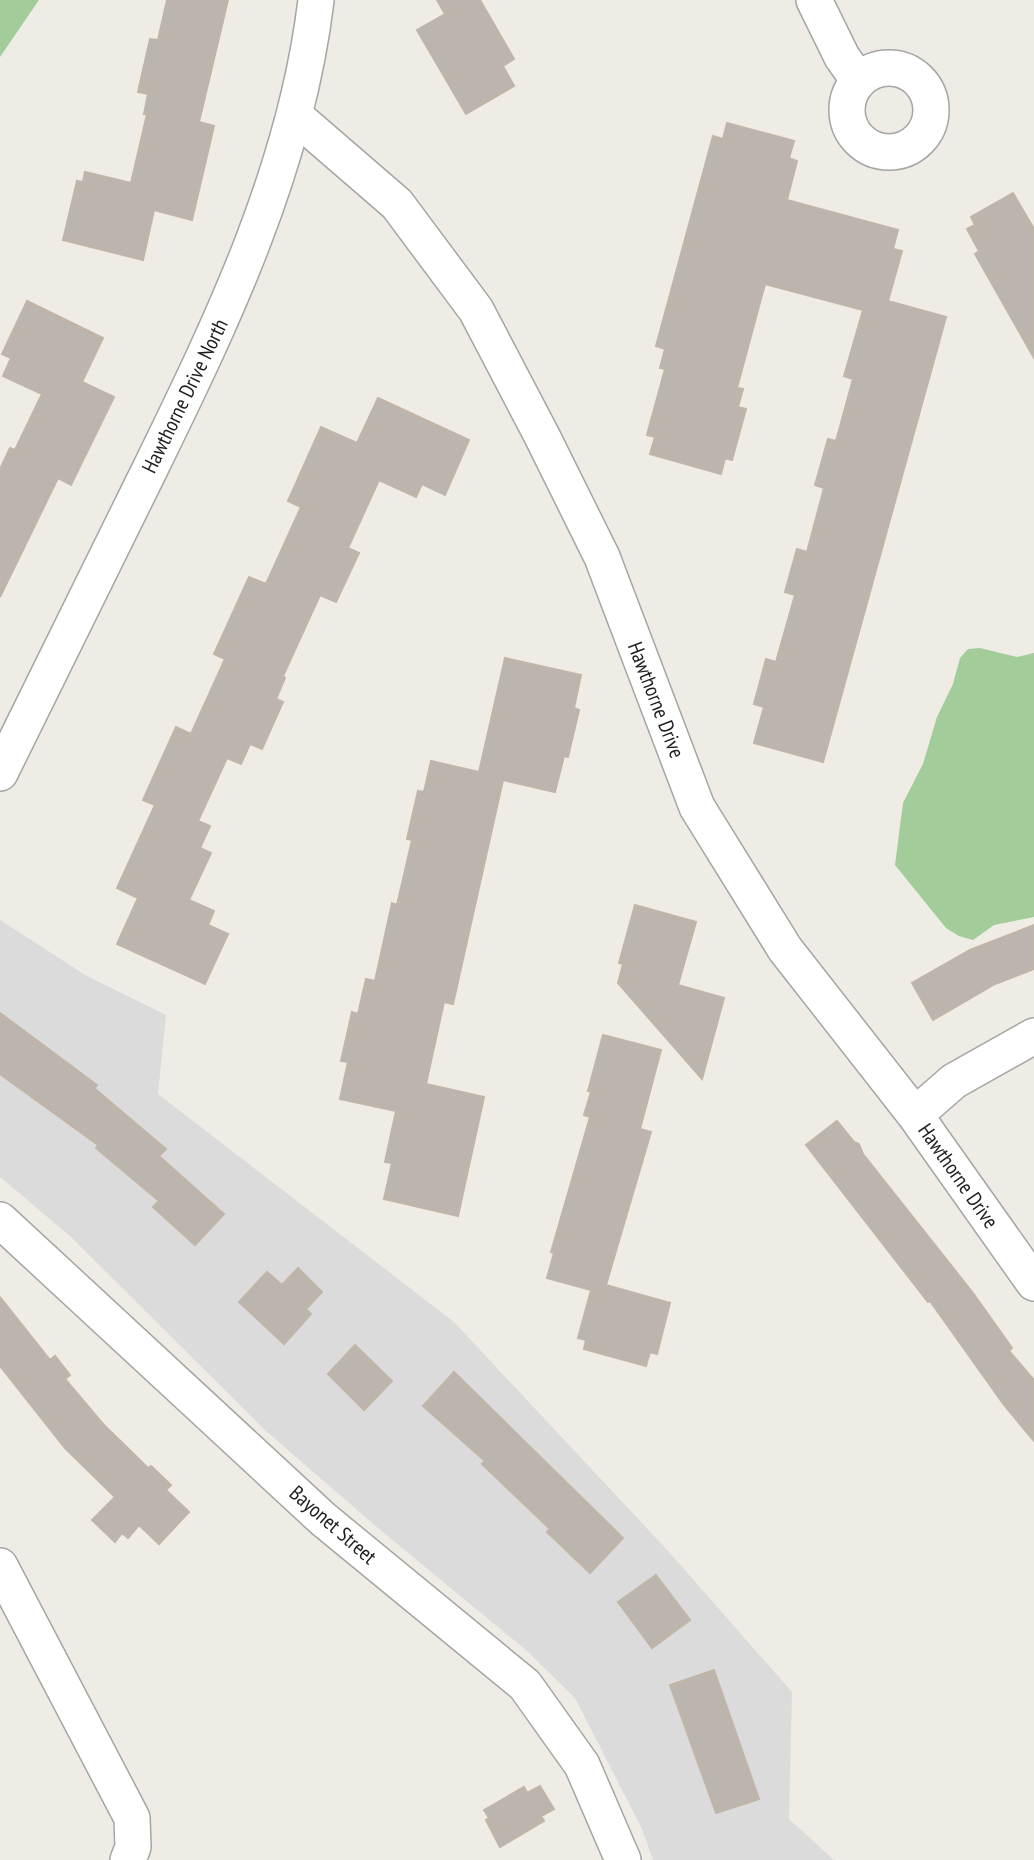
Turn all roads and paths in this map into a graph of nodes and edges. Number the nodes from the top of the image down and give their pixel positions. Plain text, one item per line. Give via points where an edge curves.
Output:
1 (316, 0) edge
2 (814, 0) edge
3 (859, 81) dead end
4 (294, 115) junction
5 (0, 773) edge
6 (1034, 1036) edge
7 (915, 1115) junction
8 (0, 1220) edge
9 (1034, 1283) edge
10 (0, 1566) edge
11 (128, 1860) edge
12 (623, 1860) edge

1 - 4 street, Hawthorne Drive North
2 - 3 street
4 - 5 street, Hawthorne Drive North via 260,225 221,323
4 - 7 street, Hawthorne Drive via 397,204 476,310 602,557 697,807 785,949
6 - 7 street via 954,1081
7 - 9 street, Hawthorne Drive
8 - 12 street, Bayonet Street via 323,1519 525,1685 582,1765
10 - 11 street via 132,1818 133,1847

